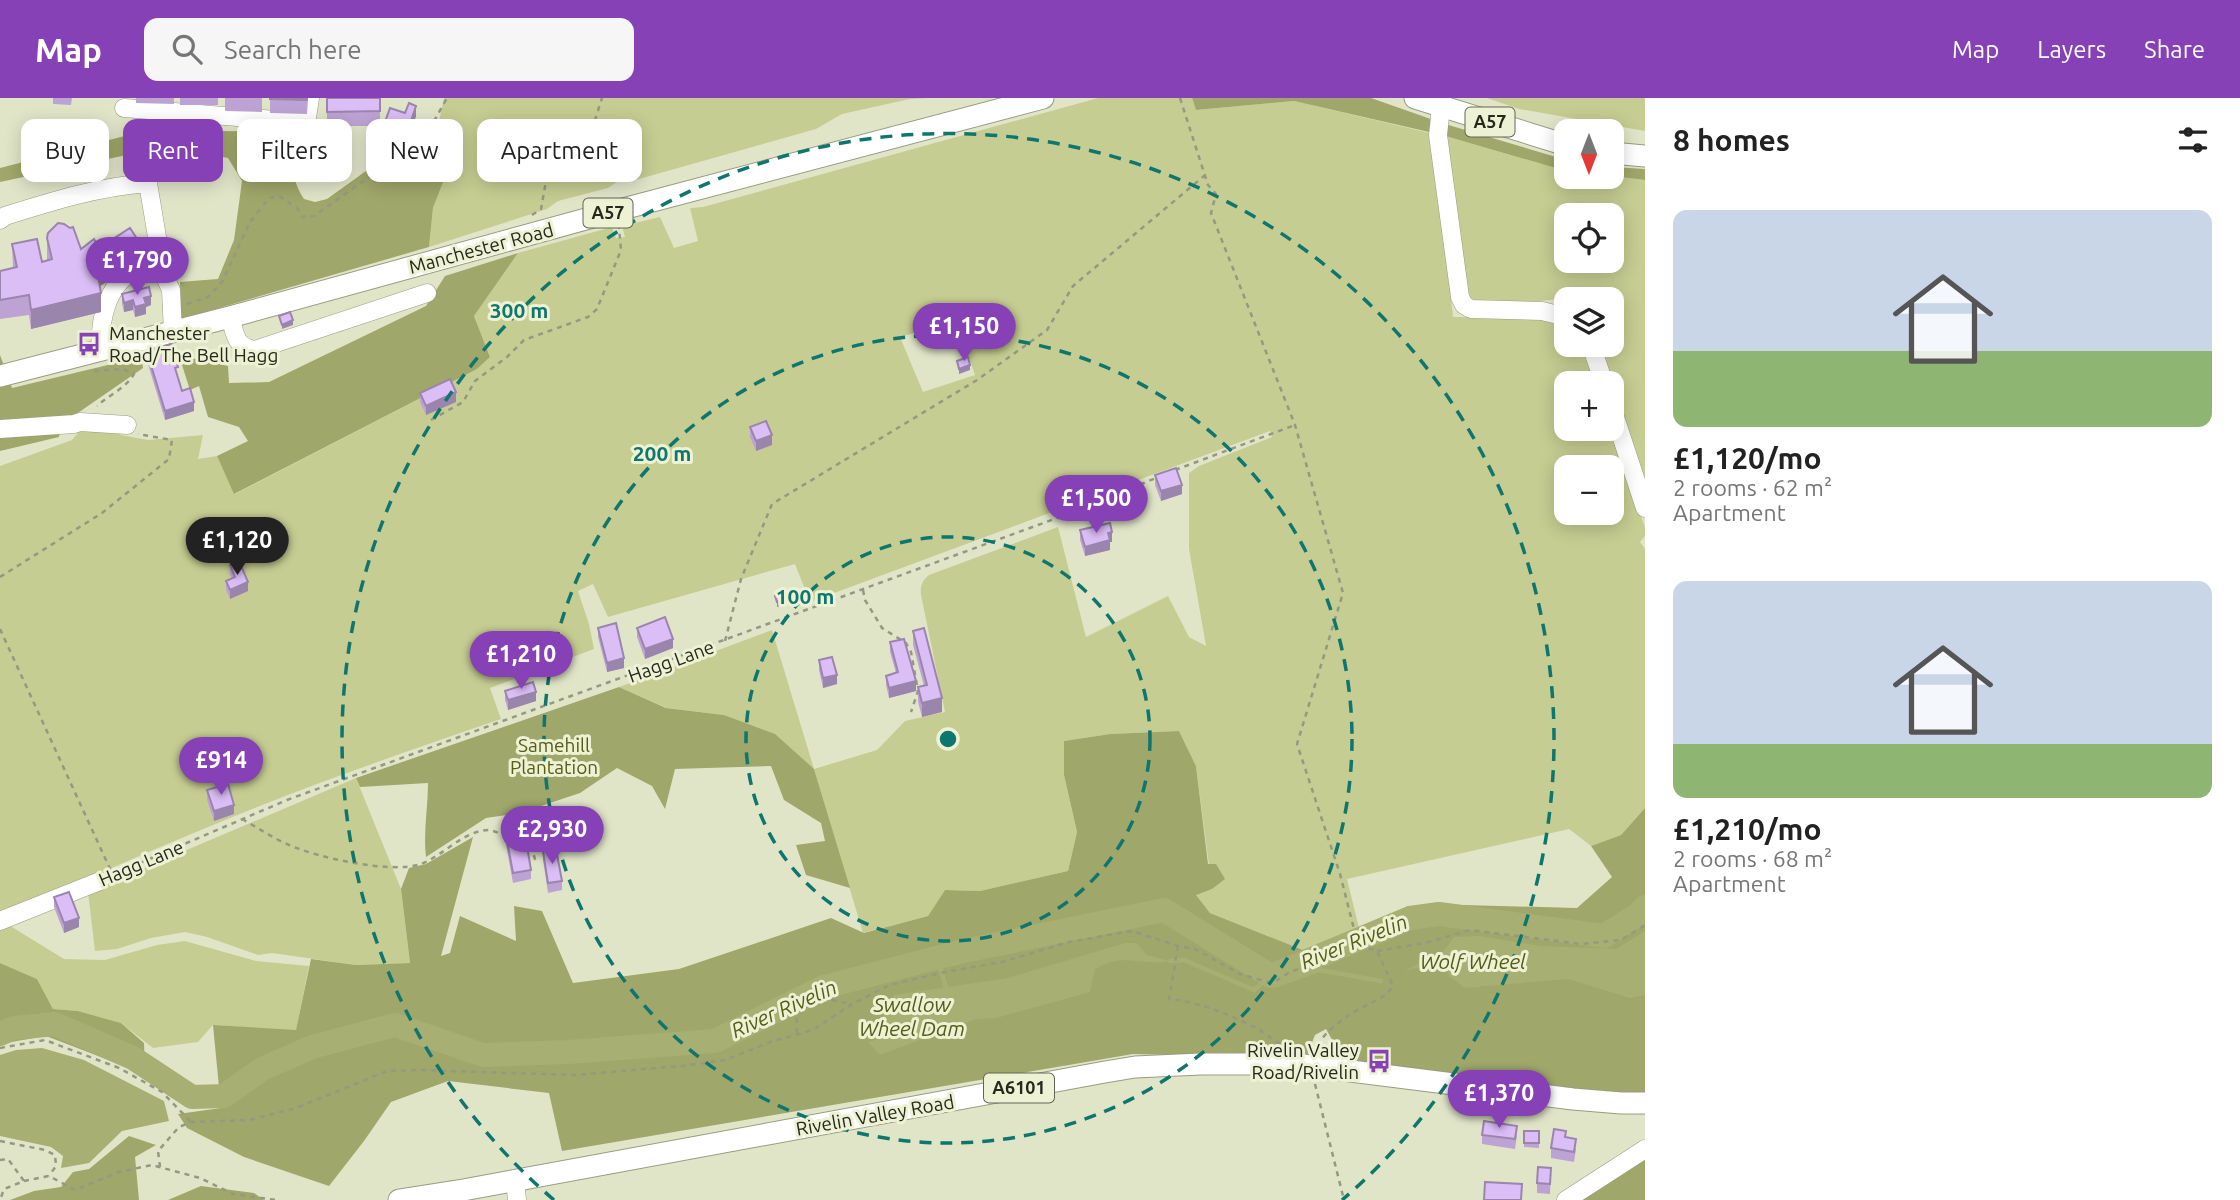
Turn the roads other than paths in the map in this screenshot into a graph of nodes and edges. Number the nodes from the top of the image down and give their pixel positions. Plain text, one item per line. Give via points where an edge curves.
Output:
1 (310, 98) edge
2 (1044, 98) edge
3 (1415, 98) edge
4 (1441, 107) junction
5 (124, 108) dead end
6 (1554, 141) edge
7 (1624, 154) edge
8 (1645, 156) edge
9 (0, 220) edge
10 (161, 263) junction
11 (427, 293) dead end
12 (1554, 314) edge
13 (230, 317) junction
14 (173, 332) junction
15 (102, 351) junction
16 (0, 376) edge
17 (127, 425) road end
18 (0, 429) edge
19 (1623, 441) edge
20 (1645, 508) edge
21 (106, 877) road end
22 (0, 921) edge
23 (1645, 1103) edge
24 (1645, 1149) edge
25 (516, 1190) edge
26 (400, 1200) edge
27 (1566, 1200) edge

1 - 5 street via 307,118 300,122
2 - 13 main road, Manchester Road / A57
3 - 4 main road, A57
4 - 6 main road, A57
4 - 12 street via 1438,135 1464,305
7 - 8 main road
9 - 10 street via 70,196 148,183
10 - 14 street via 171,290
10 - 15 street via 134,271 116,286 100,334
11 - 13 street via 255,351 238,342
13 - 14 main road, Manchester Road / A57
14 - 15 main road, Manchester Road / A57
15 - 16 main road, Manchester Road / A57
17 - 18 street via 80,422
19 - 20 street
21 - 22 street, Hagg Lane
23 - 25 main road, Rivelin Valley Road / A6101 via 1573,1099 1262,1062 1135,1067
24 - 27 street
25 - 26 main road, Rivelin Valley Road / A6101

